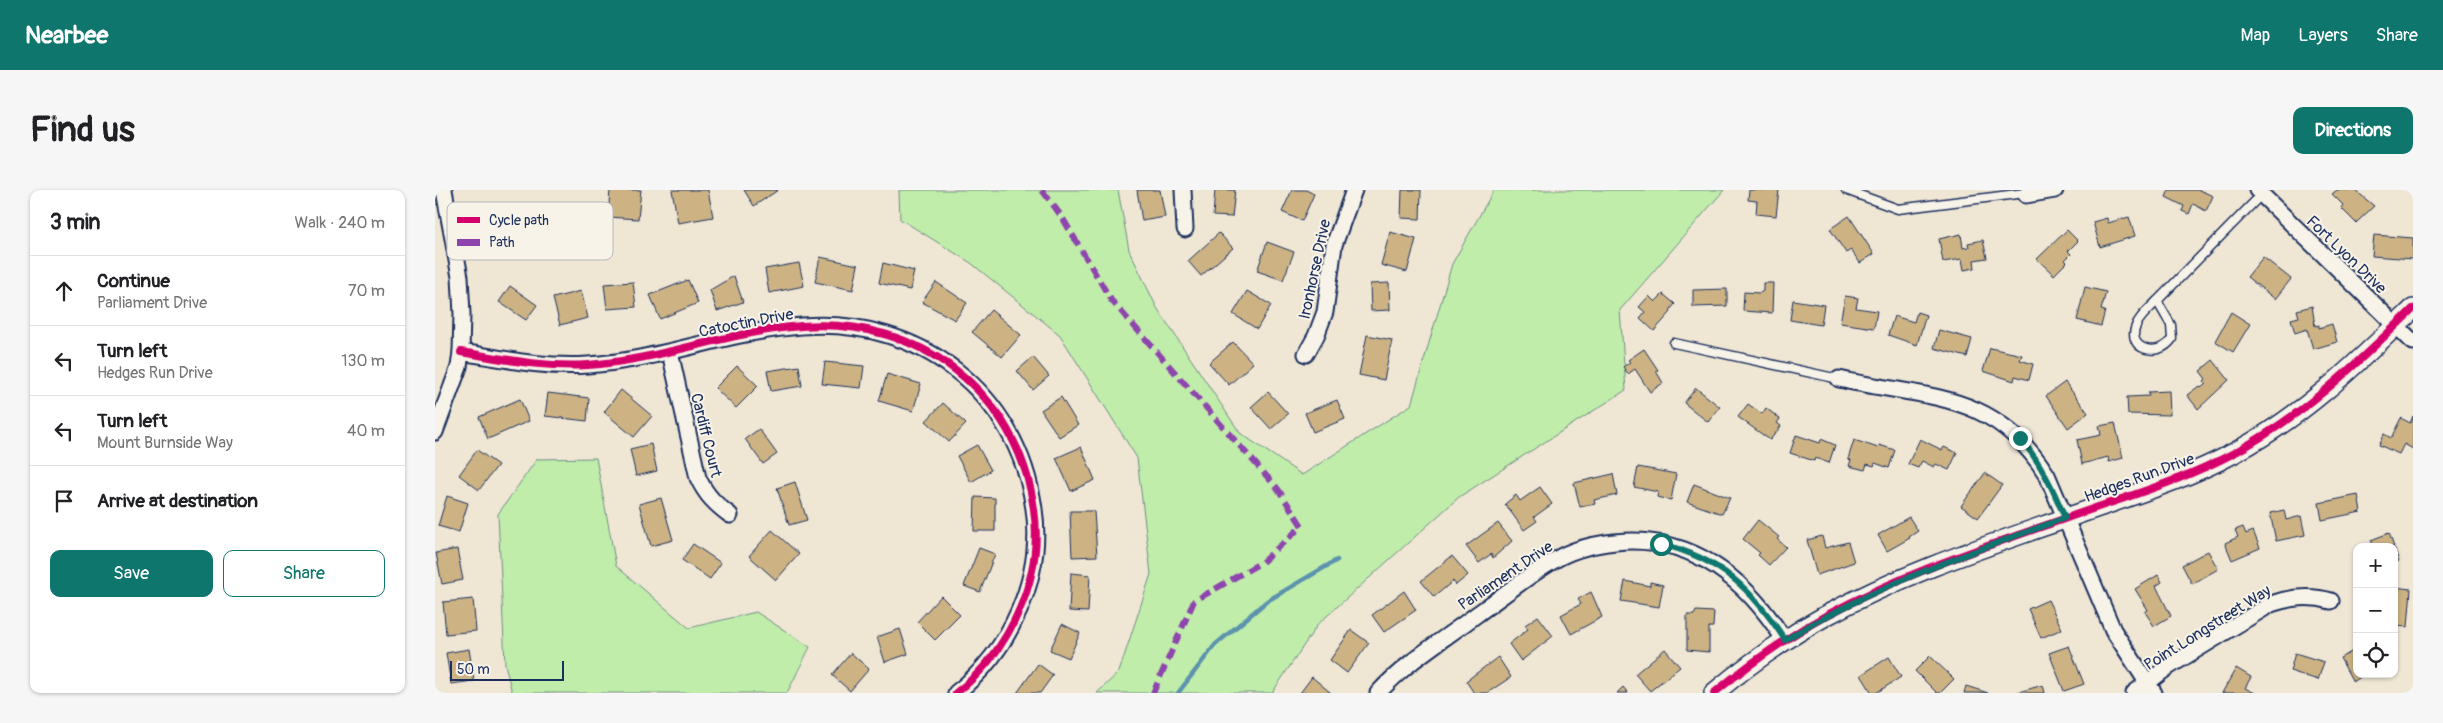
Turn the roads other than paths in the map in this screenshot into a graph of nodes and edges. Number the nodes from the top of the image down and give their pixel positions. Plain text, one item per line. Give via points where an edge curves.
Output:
1 (444, 190) edge
2 (1183, 190) edge
3 (1354, 190) edge
4 (1846, 190) edge
5 (2055, 190) edge
6 (2024, 192) edge
7 (2260, 192) edge
8 (447, 206) edge
9 (1185, 229) dead end
10 (457, 260) edge
11 (2157, 302) junction
12 (2413, 309) edge
13 (2396, 325) junction
14 (2413, 342) edge
15 (1674, 343) dead end
16 (461, 352) junction
17 (670, 352) junction
18 (1306, 354) dead end
19 (1839, 379) joint
20 (435, 432) edge
21 (730, 515) dead end
22 (2065, 518) junction
23 (2331, 601) dead end
24 (1785, 640) junction
25 (2151, 688) edge
26 (956, 693) edge
27 (1378, 693) edge
28 (1714, 693) edge
29 (2133, 693) edge

1 - 8 street
2 - 9 street
3 - 18 street, Ironhorse Drive via 1334,245 1325,312
4 - 6 lane via 1899,209
5 - 6 street
7 - 11 lane
7 - 13 street, Fort Lyon Drive
10 - 16 street via 462,314
11 - 11 lane via 2136,324 2134,334 2142,348 2150,350 2161,350 2172,339 2171,325
12 - 13 street, Hedges Run Drive
13 - 14 street, Fort Lyon Drive
13 - 22 street, Hedges Run Drive via 2317,399 2265,435 2191,474
15 - 19 lane
16 - 17 street, Catoctin Drive via 544,366 605,363
16 - 20 street via 459,367
17 - 21 street, Cardiff Court via 698,478 713,503
17 - 26 street, Catoctin Drive via 774,329 837,326 894,337 923,349 981,391 1008,428 1023,460 1031,487 1035,536 1025,592 1005,640 976,676
19 - 22 street via 1962,403 1987,414 2020,438 2035,456 2047,475
22 - 24 street, Hedges Run Drive via 1878,590 1826,615
22 - 25 street via 2113,630
23 - 25 street, Point Longstreet Way via 2304,597 2271,604 2169,667
24 - 27 street, Parliament Drive via 1755,599 1712,562 1661,544 1637,541 1603,544 1561,557 1403,669
24 - 28 street, Hedges Run Drive
25 - 29 street, Point Longstreet Way

